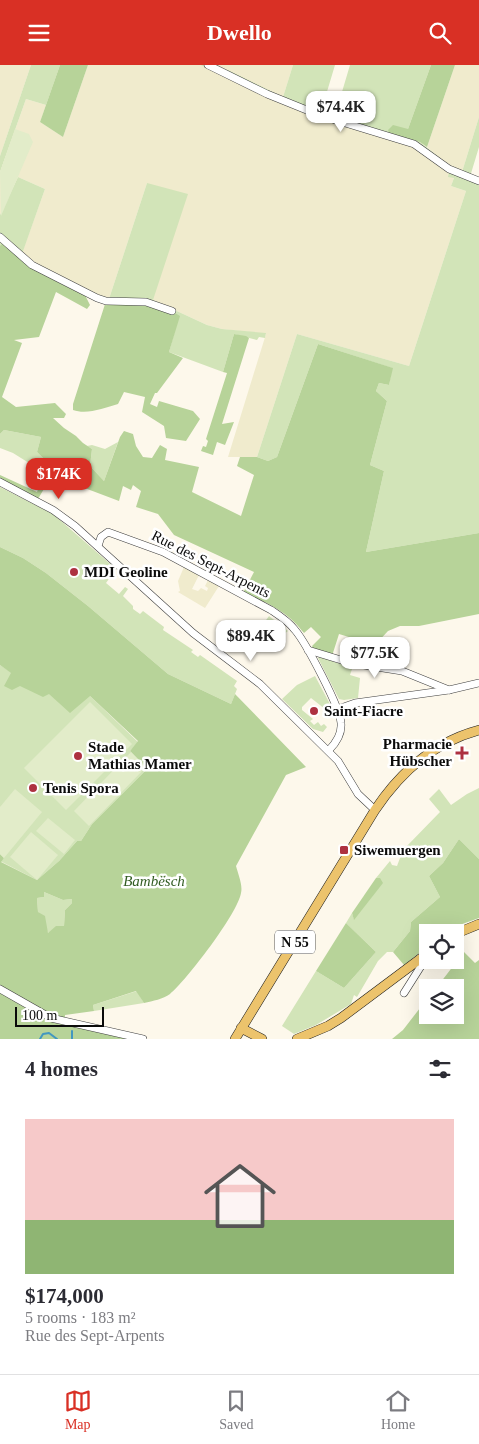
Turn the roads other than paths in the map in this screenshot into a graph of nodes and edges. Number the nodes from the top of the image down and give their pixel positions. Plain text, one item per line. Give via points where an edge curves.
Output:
1 (208, 65) edge
2 (479, 181) edge
3 (0, 237) edge
4 (172, 311) dead end
5 (0, 483) edge
6 (98, 546) junction
7 (308, 650) junction
8 (479, 683) edge
9 (448, 690) junction
10 (338, 709) junction
11 (479, 730) edge
12 (329, 750) junction
13 (375, 809) junction
14 (479, 924) edge
15 (464, 930) edge
16 (419, 960) edge
17 (419, 969) edge
18 (0, 989) edge
19 (404, 993) dead end
20 (241, 1028) junction
21 (237, 1038) edge
22 (143, 1039) edge
23 (262, 1039) edge
24 (297, 1039) edge

1 - 2 street via 297,106 414,144 449,169
3 - 4 street via 32,265 97,298 146,302
5 - 6 street via 53,510
6 - 7 street, Rue des Sept-Arpents via 108,532 163,552 283,618
6 - 12 street via 193,633 260,684
7 - 9 street via 351,663 402,671
7 - 10 street, Rue des Sept-Arpents
8 - 9 street
9 - 10 street via 355,703
10 - 12 street, Rue des Sept-Arpents via 339,736
11 - 13 main road, N 55 via 424,755 393,784
12 - 13 street via 358,794
13 - 20 main road, N 55
14 - 15 main road
16 - 24 main road via 341,1018
17 - 19 street
18 - 22 street via 51,1018
20 - 21 main road, N 55
20 - 23 main road

